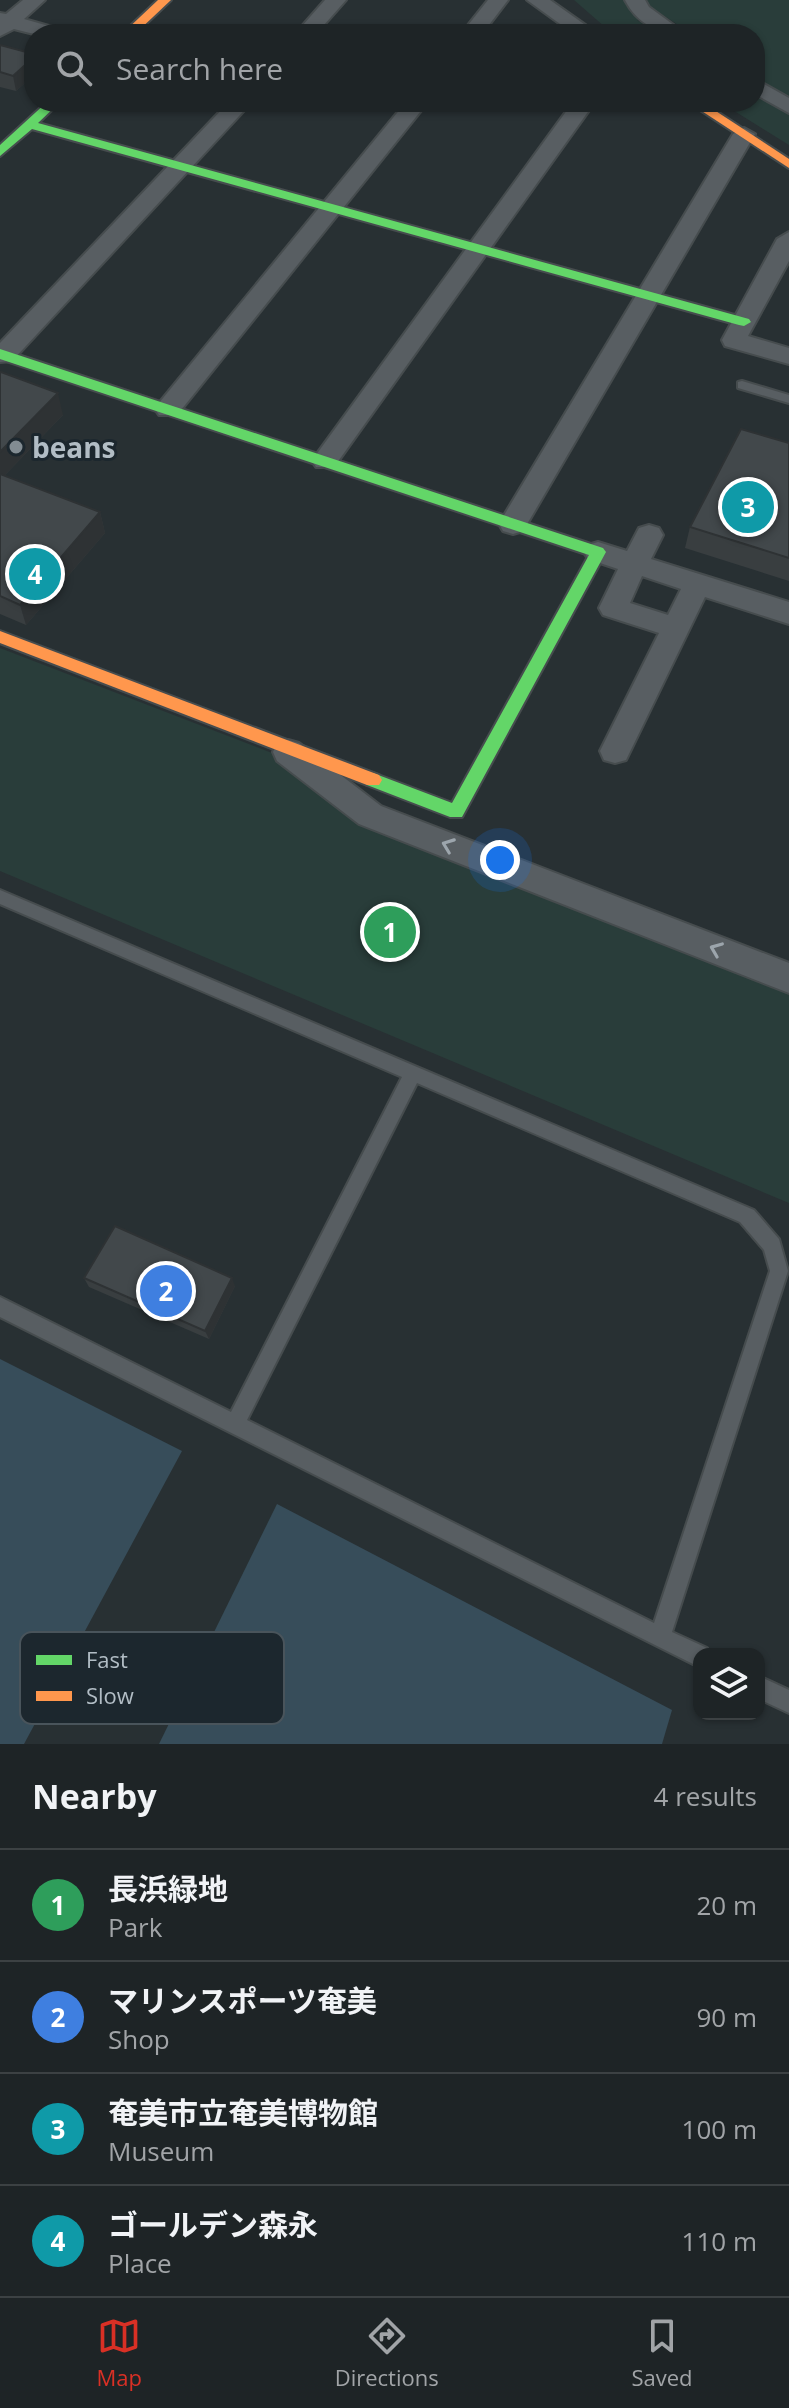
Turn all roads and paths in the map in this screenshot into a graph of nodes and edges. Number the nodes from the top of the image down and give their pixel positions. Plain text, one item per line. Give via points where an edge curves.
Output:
1 (35, 0) edge
2 (165, 0) edge
3 (336, 0) edge
4 (498, 0) edge
5 (537, 0) edge
6 (635, 0) edge
7 (3, 23) edge
8 (139, 24) edge
9 (314, 24) edge
10 (479, 24) edge
11 (573, 24) edge
12 (661, 24) edge
13 (24, 27) edge
14 (765, 91) edge
15 (789, 107) edge
16 (43, 112) edge
17 (232, 112) edge
18 (409, 112) edge
19 (577, 112) edge
20 (710, 112) edge
21 (29, 124) junction
22 (744, 134) junction
23 (0, 152) edge
24 (789, 164) edge
25 (183, 165) junction
26 (333, 207) junction
27 (789, 239) edge
28 (478, 248) junction
29 (648, 294) junction
30 (744, 322) junction
31 (1, 354) edge
32 (789, 356) edge
33 (742, 385) dead end
34 (789, 399) edge
35 (168, 409) junction
36 (325, 461) junction
37 (513, 524) junction
38 (649, 535) dead end
39 (598, 552) junction
40 (637, 564) junction
41 (697, 584) junction
42 (789, 613) edge
43 (676, 628) junction
44 (0, 637) edge
45 (280, 746) junction
46 (615, 751) dead end
47 (0, 897) edge
48 (789, 978) edge
49 (412, 1076) junction
50 (0, 1307) edge
51 (235, 1424) junction
52 (660, 1637) junction
53 (693, 1653) edge
54 (765, 1690) edge
55 (789, 1702) edge

1 - 7 street
2 - 8 street
3 - 9 street
4 - 10 street
5 - 11 street
6 - 12 street
7 - 13 street
14 - 15 street
16 - 21 street
17 - 25 street
18 - 26 street
19 - 28 street
20 - 22 street
21 - 23 street
21 - 25 street
22 - 24 street
22 - 29 street
25 - 26 street
25 - 31 street
26 - 28 street
26 - 35 street
27 - 30 street
28 - 29 street
28 - 36 street
29 - 30 street
29 - 37 street
30 - 32 street via 734,340
31 - 35 street
33 - 34 lane
35 - 36 street
36 - 37 street
37 - 39 street
38 - 40 street
39 - 40 street
39 - 45 street via 456,812
40 - 41 street
40 - 43 street via 613,608
41 - 42 street
41 - 43 street
43 - 46 street
44 - 45 street
48 -> 45 street via 370,815
47 - 49 lane
49 - 51 lane
49 - 52 lane via 747,1216 772,1245 779,1271
50 - 51 lane
51 - 52 lane
52 - 53 lane
54 - 55 lane

